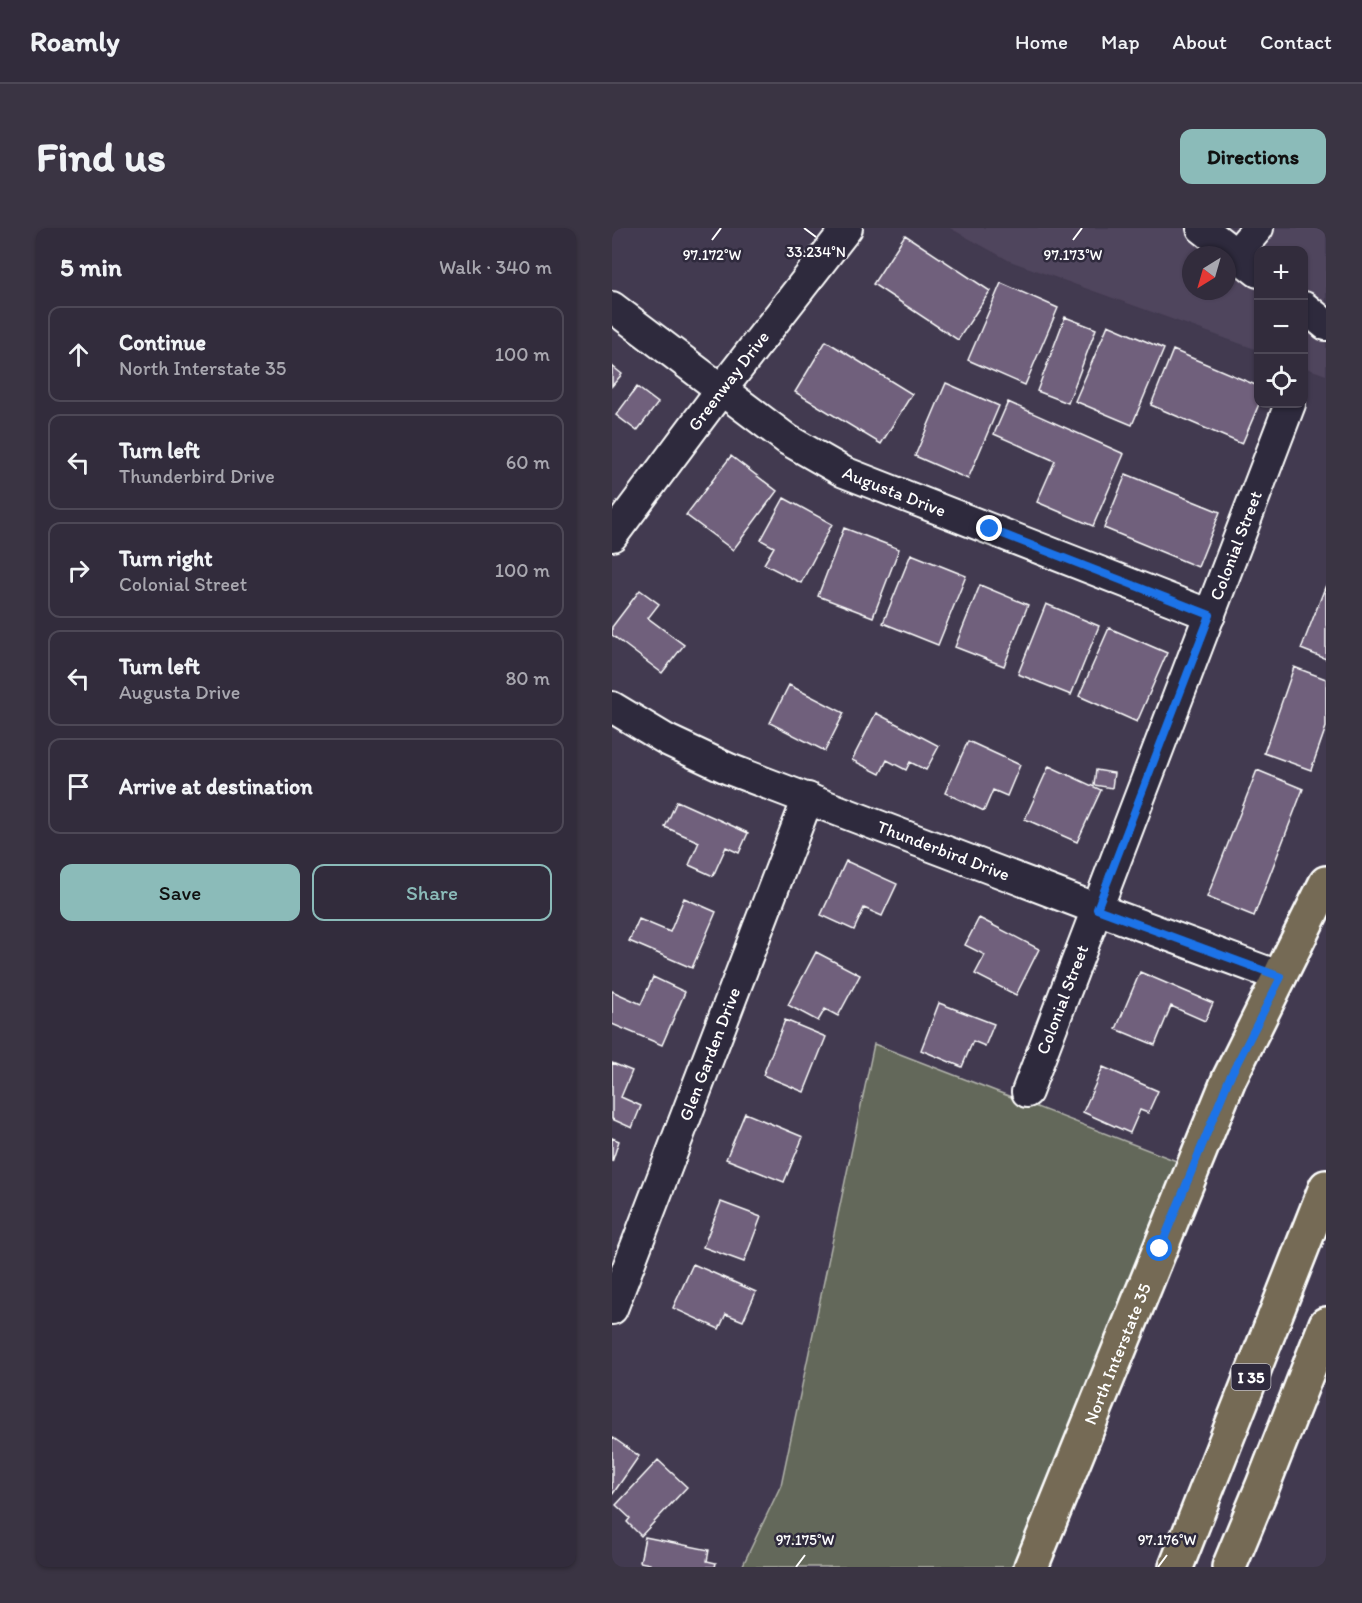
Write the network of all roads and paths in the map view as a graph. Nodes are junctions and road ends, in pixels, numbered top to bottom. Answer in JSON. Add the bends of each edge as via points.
{"nodes":[{"id":1,"x":848,"y":228,"type":"edge"},
{"id":2,"x":1202,"y":228,"type":"edge"},
{"id":3,"x":1258,"y":228,"type":"edge"},
{"id":4,"x":1247,"y":263,"type":"edge"},
{"id":5,"x":612,"y":307,"type":"edge"},
{"id":6,"x":1308,"y":310,"type":"edge"},
{"id":7,"x":1326,"y":325,"type":"edge"},
{"id":8,"x":722,"y":390,"type":"junction"},
{"id":9,"x":1288,"y":408,"type":"edge"},
{"id":10,"x":612,"y":536,"type":"edge"},
{"id":11,"x":1210,"y":615,"type":"junction"},
{"id":12,"x":612,"y":707,"type":"edge"},
{"id":13,"x":808,"y":798,"type":"junction"},
{"id":14,"x":1326,"y":883,"type":"edge"},
{"id":15,"x":1097,"y":909,"type":"junction"},
{"id":16,"x":1281,"y":977,"type":"junction"},
{"id":17,"x":1027,"y":1092,"type":"dead end"},
{"id":18,"x":1326,"y":1187,"type":"edge"},
{"id":19,"x":612,"y":1309,"type":"edge"},
{"id":20,"x":1326,"y":1324,"type":"edge"},
{"id":21,"x":1031,"y":1567,"type":"edge"},
{"id":22,"x":1176,"y":1567,"type":"edge"},
{"id":23,"x":1229,"y":1567,"type":"edge"}],
"edges":[{"from":1,"to":8,"type":"street","name":"Greenway Drive"},
{"from":2,"to":4,"type":"street"},
{"from":3,"to":4,"type":"street"},
{"from":5,"to":8,"type":"street","name":"Augusta Drive"},
{"from":6,"to":7,"type":"street"},
{"from":8,"to":10,"type":"street","name":"Greenway Drive"},
{"from":8,"to":11,"type":"street","name":"Augusta Drive","via":[[788,440],[844,472]]},
{"from":9,"to":11,"type":"street","name":"Colonial Street"},
{"from":11,"to":15,"type":"street","name":"Colonial Street"},
{"from":12,"to":13,"type":"street","name":"Thunderbird Drive","via":[[729,769]]},
{"from":13,"to":15,"type":"street","name":"Thunderbird Drive"},
{"from":13,"to":19,"type":"street","name":"Glen Garden Drive"},
{"from":14,"to":16,"type":"main road","name":"North Interstate 35"},
{"from":15,"to":16,"type":"street","name":"Thunderbird Drive"},
{"from":15,"to":17,"type":"street","name":"Colonial Street"},
{"from":16,"to":21,"type":"main road","name":"North Interstate 35","via":[[1229,1079]]},
{"from":18,"to":22,"type":"main road","number":"I 35"},
{"from":20,"to":23,"type":"main road"}]}
